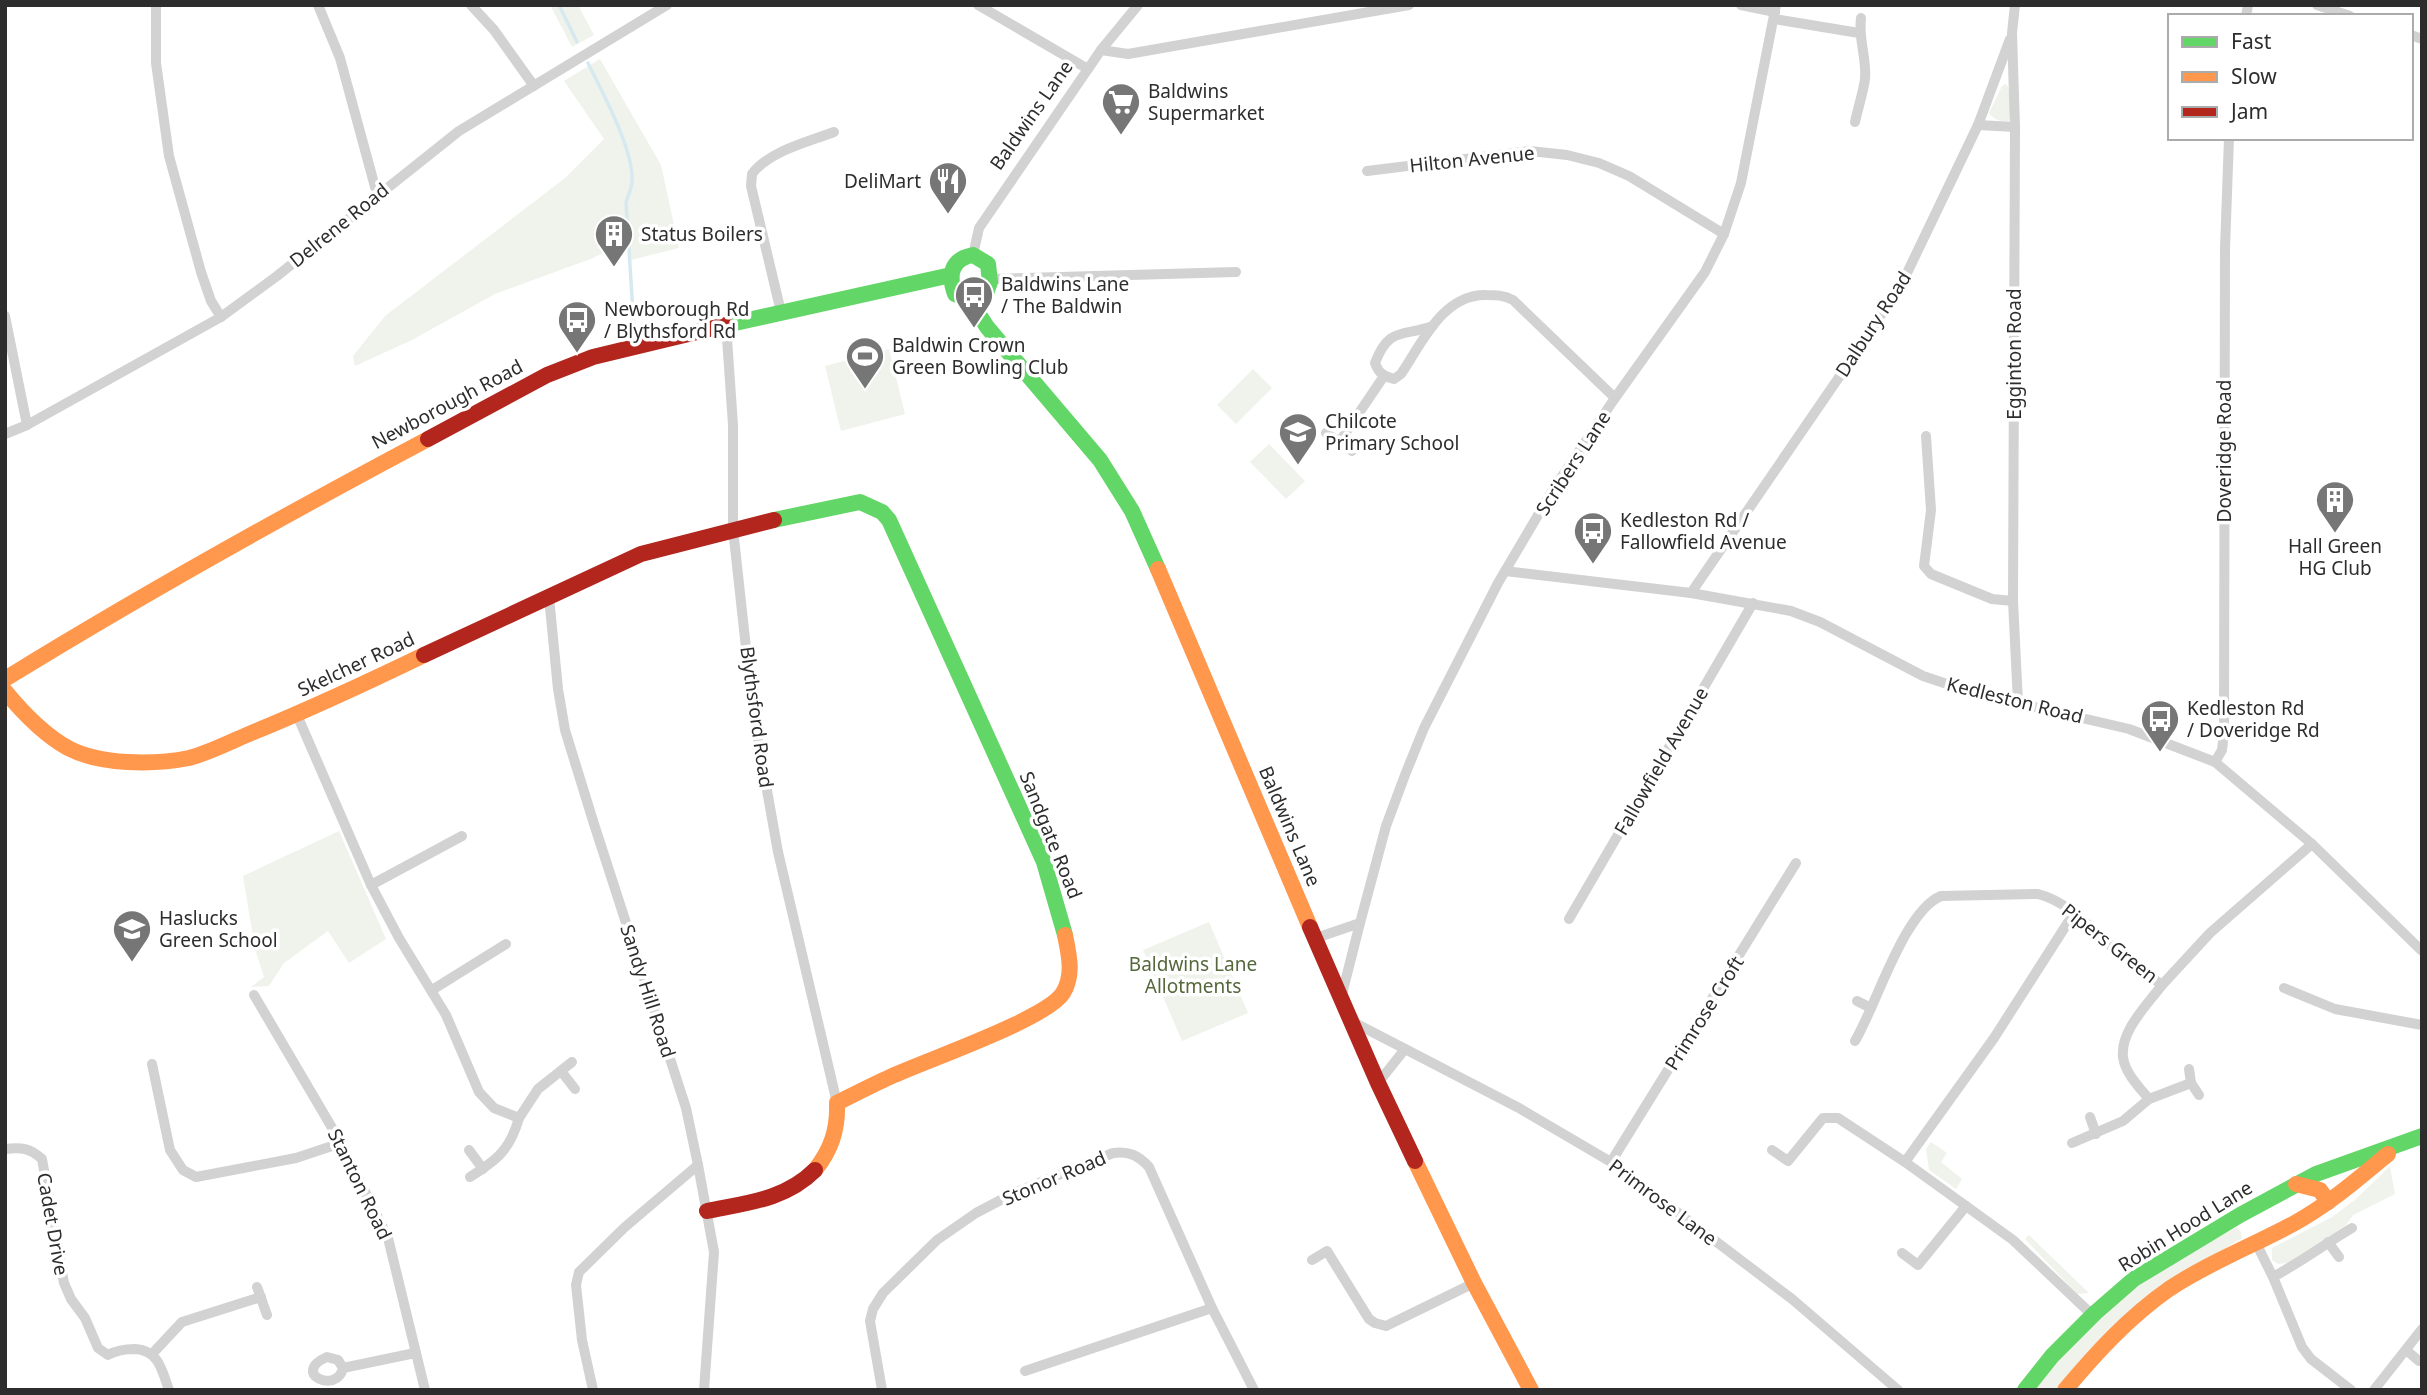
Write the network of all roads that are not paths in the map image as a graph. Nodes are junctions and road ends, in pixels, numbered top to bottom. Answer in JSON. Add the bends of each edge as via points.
{"nodes":[{"id":1,"x":156,"y":5,"type":"edge"},
{"id":2,"x":318,"y":5,"type":"edge"},
{"id":3,"x":471,"y":5,"type":"edge"},
{"id":4,"x":667,"y":5,"type":"edge"},
{"id":5,"x":978,"y":5,"type":"edge"},
{"id":6,"x":1138,"y":5,"type":"edge"},
{"id":7,"x":1409,"y":5,"type":"edge"},
{"id":8,"x":1741,"y":5,"type":"edge"},
{"id":9,"x":2015,"y":5,"type":"edge"},
{"id":10,"x":2317,"y":5,"type":"edge"},
{"id":11,"x":1775,"y":12,"type":"edge"},
{"id":12,"x":2344,"y":14,"type":"edge"},
{"id":13,"x":1861,"y":18,"type":"dead end"},
{"id":14,"x":1859,"y":33,"type":"junction"},
{"id":15,"x":2012,"y":33,"type":"junction"},
{"id":16,"x":1101,"y":50,"type":"junction"},
{"id":17,"x":1088,"y":69,"type":"junction"},
{"id":18,"x":534,"y":86,"type":"junction"},
{"id":19,"x":1854,"y":122,"type":"dead end"},
{"id":20,"x":1978,"y":125,"type":"junction"},
{"id":21,"x":2015,"y":127,"type":"junction"},
{"id":22,"x":834,"y":132,"type":"dead end"},
{"id":23,"x":2229,"y":140,"type":"edge"},
{"id":24,"x":1367,"y":171,"type":"dead end"},
{"id":25,"x":380,"y":193,"type":"junction"},
{"id":26,"x":1724,"y":234,"type":"junction"},
{"id":27,"x":973,"y":255,"type":"junction"},
{"id":28,"x":1236,"y":272,"type":"dead end"},
{"id":29,"x":951,"y":275,"type":"junction"},
{"id":30,"x":992,"y":279,"type":"junction"},
{"id":31,"x":975,"y":302,"type":"junction"},
{"id":32,"x":781,"y":313,"type":"junction"},
{"id":33,"x":5,"y":316,"type":"edge"},
{"id":34,"x":221,"y":317,"type":"junction"},
{"id":35,"x":726,"y":324,"type":"junction"},
{"id":36,"x":1433,"y":326,"type":"junction"},
{"id":37,"x":1384,"y":376,"type":"junction"},
{"id":38,"x":1615,"y":398,"type":"junction"},
{"id":39,"x":27,"y":425,"type":"junction"},
{"id":40,"x":1326,"y":433,"type":"dead end"},
{"id":41,"x":5,"y":434,"type":"edge"},
{"id":42,"x":1926,"y":436,"type":"dead end"},
{"id":43,"x":1340,"y":441,"type":"junction"},
{"id":44,"x":1352,"y":451,"type":"dead end"},
{"id":45,"x":733,"y":529,"type":"junction"},
{"id":46,"x":1505,"y":571,"type":"junction"},
{"id":47,"x":1691,"y":593,"type":"junction"},
{"id":48,"x":549,"y":597,"type":"junction"},
{"id":49,"x":2013,"y":601,"type":"junction"},
{"id":50,"x":1753,"y":604,"type":"junction"},
{"id":51,"x":5,"y":679,"type":"edge"},
{"id":52,"x":5,"y":691,"type":"edge"},
{"id":53,"x":2018,"y":703,"type":"junction"},
{"id":54,"x":297,"y":715,"type":"junction"},
{"id":55,"x":2215,"y":762,"type":"junction"},
{"id":56,"x":462,"y":836,"type":"dead end"},
{"id":57,"x":2312,"y":844,"type":"junction"},
{"id":58,"x":1796,"y":863,"type":"dead end"},
{"id":59,"x":371,"y":885,"type":"junction"},
{"id":60,"x":2074,"y":913,"type":"junction"},
{"id":61,"x":1569,"y":919,"type":"dead end"},
{"id":62,"x":1360,"y":923,"type":"junction"},
{"id":63,"x":1316,"y":938,"type":"junction"},
{"id":64,"x":506,"y":944,"type":"dead end"},
{"id":65,"x":2422,"y":951,"type":"edge"},
{"id":66,"x":2162,"y":985,"type":"junction"},
{"id":67,"x":2284,"y":988,"type":"dead end"},
{"id":68,"x":432,"y":990,"type":"junction"},
{"id":69,"x":254,"y":995,"type":"dead end"},
{"id":70,"x":1341,"y":998,"type":"junction"},
{"id":71,"x":1857,"y":1001,"type":"dead end"},
{"id":72,"x":1871,"y":1008,"type":"junction"},
{"id":73,"x":1353,"y":1022,"type":"junction"},
{"id":74,"x":2422,"y":1025,"type":"edge"},
{"id":75,"x":1854,"y":1041,"type":"dead end"},
{"id":76,"x":1405,"y":1049,"type":"junction"},
{"id":77,"x":572,"y":1062,"type":"dead end"},
{"id":78,"x":152,"y":1064,"type":"dead end"},
{"id":79,"x":2189,"y":1069,"type":"dead end"},
{"id":80,"x":561,"y":1071,"type":"junction"},
{"id":81,"x":1378,"y":1083,"type":"junction"},
{"id":82,"x":2191,"y":1083,"type":"junction"},
{"id":83,"x":575,"y":1089,"type":"dead end"},
{"id":84,"x":2199,"y":1095,"type":"dead end"},
{"id":85,"x":2149,"y":1099,"type":"junction"},
{"id":86,"x":837,"y":1103,"type":"junction"},
{"id":87,"x":2090,"y":1117,"type":"dead end"},
{"id":88,"x":519,"y":1118,"type":"junction"},
{"id":89,"x":2096,"y":1134,"type":"junction"},
{"id":90,"x":2422,"y":1136,"type":"edge"},
{"id":91,"x":341,"y":1143,"type":"junction"},
{"id":92,"x":2072,"y":1143,"type":"dead end"},
{"id":93,"x":2398,"y":1146,"type":"junction"},
{"id":94,"x":5,"y":1149,"type":"edge"},
{"id":95,"x":469,"y":1150,"type":"dead end"},
{"id":96,"x":1772,"y":1150,"type":"dead end"},
{"id":97,"x":1611,"y":1162,"type":"junction"},
{"id":98,"x":1905,"y":1162,"type":"junction"},
{"id":99,"x":698,"y":1165,"type":"junction"},
{"id":100,"x":483,"y":1169,"type":"junction"},
{"id":101,"x":470,"y":1177,"type":"dead end"},
{"id":102,"x":2296,"y":1184,"type":"junction"},
{"id":103,"x":2328,"y":1202,"type":"junction"},
{"id":104,"x":1966,"y":1206,"type":"junction"},
{"id":105,"x":707,"y":1211,"type":"junction"},
{"id":106,"x":2352,"y":1228,"type":"dead end"},
{"id":107,"x":2255,"y":1241,"type":"junction"},
{"id":108,"x":2328,"y":1242,"type":"junction"},
{"id":109,"x":1902,"y":1252,"type":"dead end"},
{"id":110,"x":2339,"y":1257,"type":"dead end"},
{"id":111,"x":1312,"y":1260,"type":"dead end"},
{"id":112,"x":2273,"y":1277,"type":"junction"},
{"id":113,"x":1474,"y":1283,"type":"junction"},
{"id":114,"x":1212,"y":1308,"type":"junction"},
{"id":115,"x":2095,"y":1313,"type":"junction"},
{"id":116,"x":267,"y":1315,"type":"dead end"},
{"id":117,"x":2422,"y":1329,"type":"edge"},
{"id":118,"x":2406,"y":1350,"type":"junction"},
{"id":119,"x":152,"y":1353,"type":"junction"},
{"id":120,"x":415,"y":1353,"type":"junction"},
{"id":121,"x":2419,"y":1361,"type":"dead end"},
{"id":122,"x":343,"y":1368,"type":"dead end"},
{"id":123,"x":1025,"y":1371,"type":"dead end"},
{"id":124,"x":2336,"y":1380,"type":"junction"},
{"id":125,"x":169,"y":1390,"type":"edge"},
{"id":126,"x":425,"y":1390,"type":"edge"},
{"id":127,"x":593,"y":1390,"type":"edge"},
{"id":128,"x":704,"y":1390,"type":"edge"},
{"id":129,"x":881,"y":1390,"type":"edge"},
{"id":130,"x":1254,"y":1390,"type":"edge"},
{"id":131,"x":1531,"y":1390,"type":"edge"},
{"id":132,"x":1898,"y":1390,"type":"edge"},
{"id":133,"x":2025,"y":1390,"type":"edge"},
{"id":134,"x":2065,"y":1390,"type":"edge"},
{"id":135,"x":2329,"y":1390,"type":"edge"},
{"id":136,"x":2351,"y":1390,"type":"edge"},
{"id":137,"x":2374,"y":1390,"type":"edge"}],
"edges":[{"from":1,"to":34,"type":"street","via":[[156,63],[169,156],[201,272]]},
{"from":2,"to":25,"type":"street","via":[[340,58]]},
{"from":3,"to":18,"type":"street"},
{"from":4,"to":18,"type":"street","name":"Delrene Road"},
{"from":5,"to":17,"type":"street"},
{"from":6,"to":16,"type":"street","name":"Baldwins Lane"},
{"from":7,"to":16,"type":"street","via":[[1128,54]]},
{"from":8,"to":11,"type":"street"},
{"from":9,"to":15,"type":"street","name":"Egginton Road"},
{"from":10,"to":12,"type":"street"},
{"from":11,"to":14,"type":"street"},
{"from":11,"to":26,"type":"street","name":"Scribers Lane","via":[[1741,183]]},
{"from":13,"to":14,"type":"street"},
{"from":14,"to":19,"type":"street","via":[[1865,79]]},
{"from":15,"to":20,"type":"street","name":"Dalbury Road"},
{"from":15,"to":21,"type":"street","name":"Egginton Road"},
{"from":16,"to":17,"type":"street","name":"Baldwins Lane"},
{"from":17,"to":27,"type":"street","name":"Baldwins Lane","via":[[978,228]]},
{"from":18,"to":25,"type":"street","name":"Delrene Road","via":[[459,131]]},
{"from":20,"to":21,"type":"street"},
{"from":20,"to":47,"type":"street","name":"Dalbury Road","via":[[1907,273]]},
{"from":21,"to":49,"type":"street","name":"Egginton Road"},
{"from":22,"to":32,"type":"street","via":[[778,154],[752,174]]},
{"from":23,"to":55,"type":"street","name":"Doveridge Road","via":[[2224,733]]},
{"from":24,"to":26,"type":"street","name":"Hilton Avenue","via":[[1530,152],[1558,153],[1629,176]]},
{"from":25,"to":34,"type":"street","name":"Delrene Road"},
{"from":26,"to":38,"type":"street","name":"Scribers Lane","via":[[1705,272]]},
{"from":27,"to":29,"type":"street","via":[[956,261]]},
{"from":27,"to":30,"type":"street","via":[[988,264]]},
{"from":28,"to":30,"type":"street"},
{"from":29,"to":31,"type":"street","via":[[955,294]]},
{"from":29,"to":32,"type":"street","name":"Newborough Road"},
{"from":30,"to":31,"type":"street","via":[[986,296]]},
{"from":31,"to":63,"type":"street","name":"Baldwins Lane","via":[[987,327],[1100,460],[1132,511]]},
{"from":32,"to":35,"type":"street","name":"Newborough Road"},
{"from":33,"to":39,"type":"street"},
{"from":34,"to":39,"type":"street","name":"Delrene Road"},
{"from":35,"to":45,"type":"street","name":"Blythsford Road","via":[[733,425]]},
{"from":35,"to":51,"type":"street","name":"Newborough Road","via":[[593,356],[514,390],[258,530]]},
{"from":36,"to":37,"type":"street","via":[[1401,374],[1394,379]]},
{"from":36,"to":37,"type":"street","via":[[1390,338],[1374,363]]},
{"from":36,"to":38,"type":"street","via":[[1460,299],[1506,296]]},
{"from":37,"to":43,"type":"street"},
{"from":38,"to":46,"type":"street","name":"Scribers Lane"},
{"from":39,"to":41,"type":"street","name":"Delrene Road"},
{"from":40,"to":43,"type":"street"},
{"from":42,"to":49,"type":"street","via":[[1931,510],[1924,566],[1931,574],[1992,599]]},
{"from":43,"to":44,"type":"street"},
{"from":45,"to":48,"type":"street","name":"Skelcher Road","via":[[641,554]]},
{"from":45,"to":86,"type":"street","name":"Blythsford Road","via":[[755,724],[778,852]]},
{"from":45,"to":86,"type":"street","name":"Sandgate Road","via":[[860,502],[882,512],[1044,862],[1068,947],[1067,983],[1053,1004]]},
{"from":46,"to":47,"type":"street","name":"Kedleston Road"},
{"from":46,"to":62,"type":"street","name":"Scribers Lane","via":[[1424,728],[1387,826]]},
{"from":47,"to":50,"type":"street","name":"Kedleston Road"},
{"from":48,"to":54,"type":"street","name":"Skelcher Road"},
{"from":48,"to":99,"type":"street","name":"Sandy Hill Road","via":[[565,730],[686,1108]]},
{"from":49,"to":53,"type":"street","name":"Egginton Road"},
{"from":50,"to":53,"type":"street","name":"Kedleston Road","via":[[1820,621],[1923,676]]},
{"from":50,"to":61,"type":"street","name":"Fallowfield Avenue"},
{"from":52,"to":54,"type":"street","name":"Skelcher Road","via":[[45,732],[69,748],[89,756],[142,763],[192,757]]},
{"from":53,"to":55,"type":"street","name":"Kedleston Road","via":[[2129,729]]},
{"from":54,"to":59,"type":"street"},
{"from":55,"to":57,"type":"street","name":"Kedleston Road"},
{"from":56,"to":59,"type":"street"},
{"from":57,"to":65,"type":"street","name":"Kedleston Road"},
{"from":57,"to":66,"type":"street","name":"Pipers Green","via":[[2210,933]]},
{"from":58,"to":97,"type":"street","name":"Primrose Croft"},
{"from":59,"to":68,"type":"street"},
{"from":60,"to":66,"type":"street","name":"Pipers Green"},
{"from":60,"to":72,"type":"street","name":"Pipers Green","via":[[2038,894],[1941,896],[1920,912]]},
{"from":60,"to":98,"type":"street","via":[[1994,1038]]},
{"from":62,"to":63,"type":"street"},
{"from":62,"to":70,"type":"street","name":"Scribers Lane"},
{"from":63,"to":70,"type":"street","name":"Baldwins Lane"},
{"from":64,"to":68,"type":"street"},
{"from":66,"to":85,"type":"street","via":[[2132,1027],[2124,1051],[2126,1067]]},
{"from":67,"to":74,"type":"street","via":[[2336,1009]]},
{"from":68,"to":88,"type":"street","via":[[479,1092],[494,1108]]},
{"from":69,"to":91,"type":"street","name":"Stanton Road"},
{"from":70,"to":73,"type":"street","name":"Baldwins Lane"},
{"from":71,"to":72,"type":"street"},
{"from":72,"to":75,"type":"street","name":"Pipers Green"},
{"from":73,"to":76,"type":"street","name":"Primrose Lane"},
{"from":73,"to":81,"type":"street","name":"Baldwins Lane"},
{"from":76,"to":81,"type":"street"},
{"from":76,"to":97,"type":"street","name":"Primrose Lane"},
{"from":77,"to":80,"type":"street"},
{"from":78,"to":91,"type":"street","via":[[170,1150],[183,1170],[196,1177],[296,1158]]},
{"from":79,"to":82,"type":"street"},
{"from":80,"to":83,"type":"street"},
{"from":80,"to":88,"type":"street","via":[[538,1089]]},
{"from":81,"to":113,"type":"street","name":"Baldwins Lane"},
{"from":82,"to":84,"type":"street"},
{"from":82,"to":85,"type":"street"},
{"from":85,"to":89,"type":"street","via":[[2123,1122]]},
{"from":86,"to":105,"type":"street","via":[[831,1145],[808,1178],[777,1196]]},
{"from":87,"to":89,"type":"street"},
{"from":88,"to":100,"type":"street","via":[[513,1139]]},
{"from":89,"to":92,"type":"street"},
{"from":90,"to":93,"type":"street","name":"Robin Hood Lane"},
{"from":91,"to":120,"type":"street","name":"Stanton Road","via":[[388,1238]]},
{"from":93,"to":102,"type":"street","name":"Robin Hood Lane"},
{"from":93,"to":103,"type":"street","name":"Robin Hood Lane"},
{"from":94,"to":119,"type":"street","name":"Cadet Drive","via":[[22,1147],[42,1159],[64,1283],[98,1348],[108,1355],[129,1349]]},
{"from":95,"to":100,"type":"street"},
{"from":96,"to":98,"type":"street","via":[[1788,1161],[1823,1118],[1838,1118]]},
{"from":97,"to":132,"type":"street","name":"Primrose Lane","via":[[1792,1299]]},
{"from":98,"to":104,"type":"street"},
{"from":99,"to":105,"type":"street","name":"Sandy Hill Road"},
{"from":99,"to":127,"type":"street","via":[[579,1272],[576,1284],[582,1340]]},
{"from":100,"to":101,"type":"street"},
{"from":102,"to":103,"type":"street","via":[[2321,1189]]},
{"from":102,"to":115,"type":"street","name":"Robin Hood Lane","via":[[2134,1279]]},
{"from":103,"to":107,"type":"street","name":"Robin Hood Lane"},
{"from":104,"to":109,"type":"street","via":[[1918,1265]]},
{"from":104,"to":115,"type":"street","via":[[2013,1240]]},
{"from":105,"to":128,"type":"street","name":"Sandy Hill Road","via":[[714,1252]]},
{"from":106,"to":108,"type":"street"},
{"from":107,"to":112,"type":"street"},
{"from":107,"to":134,"type":"street","name":"Robin Hood Lane","via":[[2151,1302]]},
{"from":108,"to":110,"type":"street"},
{"from":108,"to":112,"type":"street"},
{"from":111,"to":113,"type":"street","via":[[1326,1251],[1369,1318],[1386,1326]]},
{"from":112,"to":124,"type":"street","via":[[2302,1347]]},
{"from":113,"to":131,"type":"street","name":"Baldwins Lane"},
{"from":114,"to":123,"type":"street"},
{"from":114,"to":129,"type":"street","name":"Stonor Road","via":[[1149,1167],[1132,1153],[1113,1153],[976,1213],[937,1240],[883,1293],[870,1321]]},
{"from":114,"to":130,"type":"street","name":"Stonor Road"},
{"from":115,"to":133,"type":"street","name":"Robin Hood Lane"},
{"from":116,"to":119,"type":"street","via":[[259,1292],[182,1322]]},
{"from":117,"to":118,"type":"street"},
{"from":118,"to":121,"type":"street"},
{"from":118,"to":137,"type":"street"},
{"from":119,"to":125,"type":"street"},
{"from":120,"to":122,"type":"street"},
{"from":120,"to":126,"type":"street","name":"Stanton Road"},
{"from":124,"to":135,"type":"street"},
{"from":124,"to":136,"type":"street"}]}
